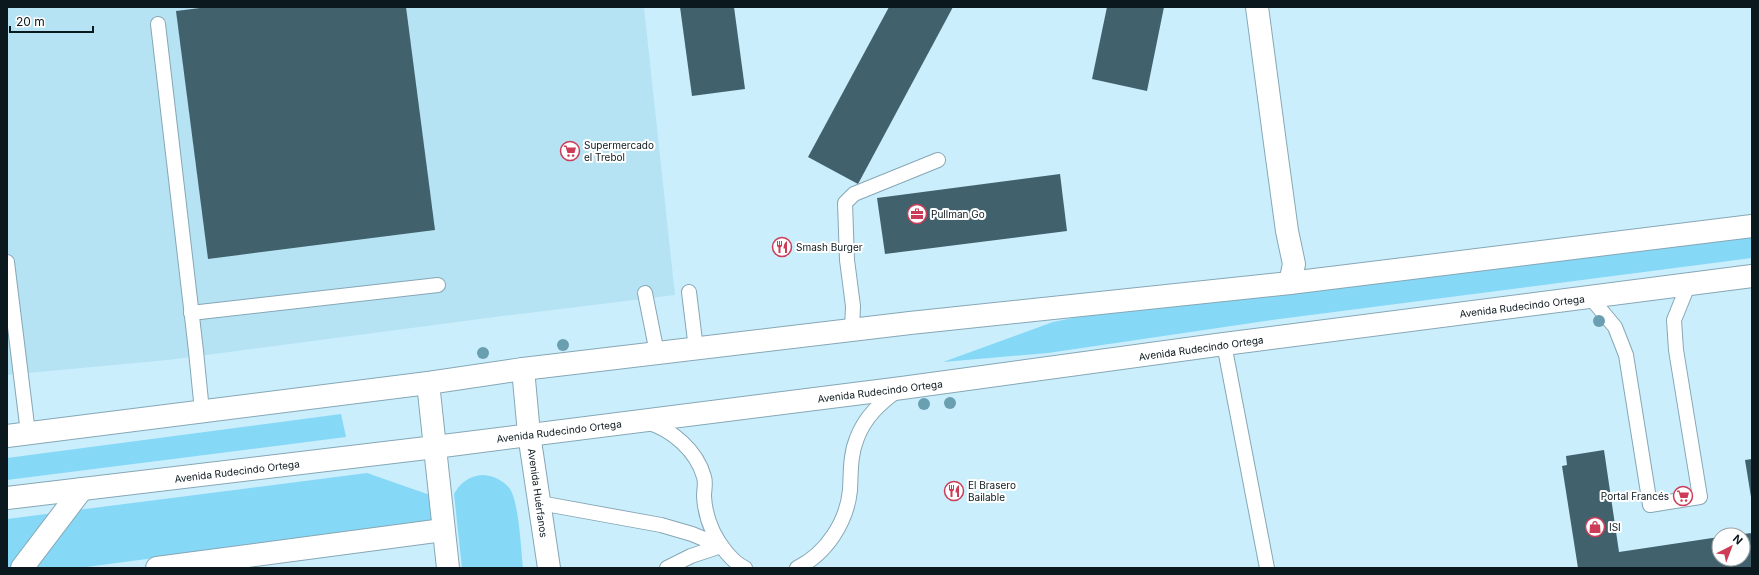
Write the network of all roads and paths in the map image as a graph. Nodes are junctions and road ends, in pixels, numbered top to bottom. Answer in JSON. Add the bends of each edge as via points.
{"nodes":[{"id":1,"x":1257,"y":7,"type":"edge"},
{"id":2,"x":158,"y":24,"type":"dead end"},
{"id":3,"x":938,"y":160,"type":"dead end"},
{"id":4,"x":1752,"y":226,"type":"edge"},
{"id":5,"x":7,"y":262,"type":"edge"},
{"id":6,"x":1752,"y":276,"type":"edge"},
{"id":7,"x":1290,"y":283,"type":"junction"},
{"id":8,"x":1689,"y":283,"type":"junction"},
{"id":9,"x":438,"y":285,"type":"dead end"},
{"id":10,"x":689,"y":292,"type":"dead end"},
{"id":11,"x":645,"y":293,"type":"dead end"},
{"id":12,"x":1590,"y":297,"type":"junction"},
{"id":13,"x":191,"y":313,"type":"junction"},
{"id":14,"x":852,"y":330,"type":"junction"},
{"id":15,"x":1224,"y":344,"type":"junction"},
{"id":16,"x":696,"y":349,"type":"junction"},
{"id":17,"x":658,"y":353,"type":"junction"},
{"id":18,"x":523,"y":369,"type":"junction"},
{"id":19,"x":428,"y":383,"type":"junction"},
{"id":20,"x":902,"y":388,"type":"junction"},
{"id":21,"x":202,"y":411,"type":"junction"},
{"id":22,"x":640,"y":421,"type":"junction"},
{"id":23,"x":28,"y":433,"type":"junction"},
{"id":24,"x":529,"y":434,"type":"junction"},
{"id":25,"x":7,"y":436,"type":"edge"},
{"id":26,"x":435,"y":447,"type":"junction"},
{"id":27,"x":82,"y":489,"type":"junction"},
{"id":28,"x":7,"y":498,"type":"edge"},
{"id":29,"x":540,"y":502,"type":"junction"},
{"id":30,"x":443,"y":530,"type":"junction"},
{"id":31,"x":721,"y":546,"type":"junction"},
{"id":32,"x":167,"y":567,"type":"edge"},
{"id":33,"x":22,"y":568,"type":"edge"},
{"id":34,"x":448,"y":568,"type":"edge"},
{"id":35,"x":549,"y":568,"type":"edge"},
{"id":36,"x":667,"y":568,"type":"edge"},
{"id":37,"x":745,"y":568,"type":"edge"},
{"id":38,"x":797,"y":568,"type":"edge"},
{"id":39,"x":1267,"y":568,"type":"edge"}],
"edges":[{"from":1,"to":7,"type":"main road","via":[[1287,231],[1294,264]]},
{"from":2,"to":13,"type":"lane"},
{"from":3,"to":14,"type":"lane","via":[[854,194],[845,203],[847,260],[853,306]]},
{"from":4,"to":7,"type":"main road"},
{"from":5,"to":23,"type":"lane"},
{"from":6,"to":8,"type":"main road","name":"Avenida Rudecindo Ortega"},
{"from":7,"to":14,"type":"main road"},
{"from":8,"to":12,"type":"main road","name":"Avenida Rudecindo Ortega"},
{"from":8,"to":12,"type":"lane","via":[[1674,320],[1676,350],[1700,497],[1650,505],[1626,355],[1615,327]]},
{"from":9,"to":13,"type":"lane"},
{"from":10,"to":16,"type":"lane"},
{"from":11,"to":17,"type":"lane"},
{"from":12,"to":15,"type":"main road","name":"Avenida Rudecindo Ortega"},
{"from":13,"to":21,"type":"lane"},
{"from":14,"to":16,"type":"main road"},
{"from":15,"to":20,"type":"main road","name":"Avenida Rudecindo Ortega"},
{"from":15,"to":39,"type":"lane"},
{"from":16,"to":17,"type":"main road"},
{"from":17,"to":18,"type":"main road"},
{"from":18,"to":19,"type":"main road"},
{"from":18,"to":24,"type":"main road","name":"Avenida Huérfanos"},
{"from":19,"to":21,"type":"main road"},
{"from":19,"to":26,"type":"main road"},
{"from":20,"to":22,"type":"main road","name":"Avenida Rudecindo Ortega"},
{"from":20,"to":38,"type":"lane","via":[[874,409],[856,439],[852,455],[850,492],[840,524],[816,556]]},
{"from":21,"to":23,"type":"main road"},
{"from":22,"to":24,"type":"main road","name":"Avenida Rudecindo Ortega"},
{"from":22,"to":31,"type":"lane","via":[[653,424],[677,438],[698,463],[704,479],[706,514]]},
{"from":23,"to":25,"type":"main road"},
{"from":24,"to":26,"type":"main road","name":"Avenida Rudecindo Ortega"},
{"from":24,"to":29,"type":"main road","name":"Avenida Huérfanos"},
{"from":26,"to":27,"type":"main road","name":"Avenida Rudecindo Ortega"},
{"from":26,"to":30,"type":"main road"},
{"from":27,"to":28,"type":"main road","name":"Avenida Rudecindo Ortega"},
{"from":27,"to":33,"type":"main road"},
{"from":29,"to":31,"type":"lane","via":[[661,524]]},
{"from":29,"to":35,"type":"main road","name":"Avenida Huérfanos"},
{"from":30,"to":32,"type":"main road"},
{"from":30,"to":34,"type":"main road"},
{"from":31,"to":36,"type":"lane","via":[[691,556]]},
{"from":31,"to":37,"type":"lane"}]}
